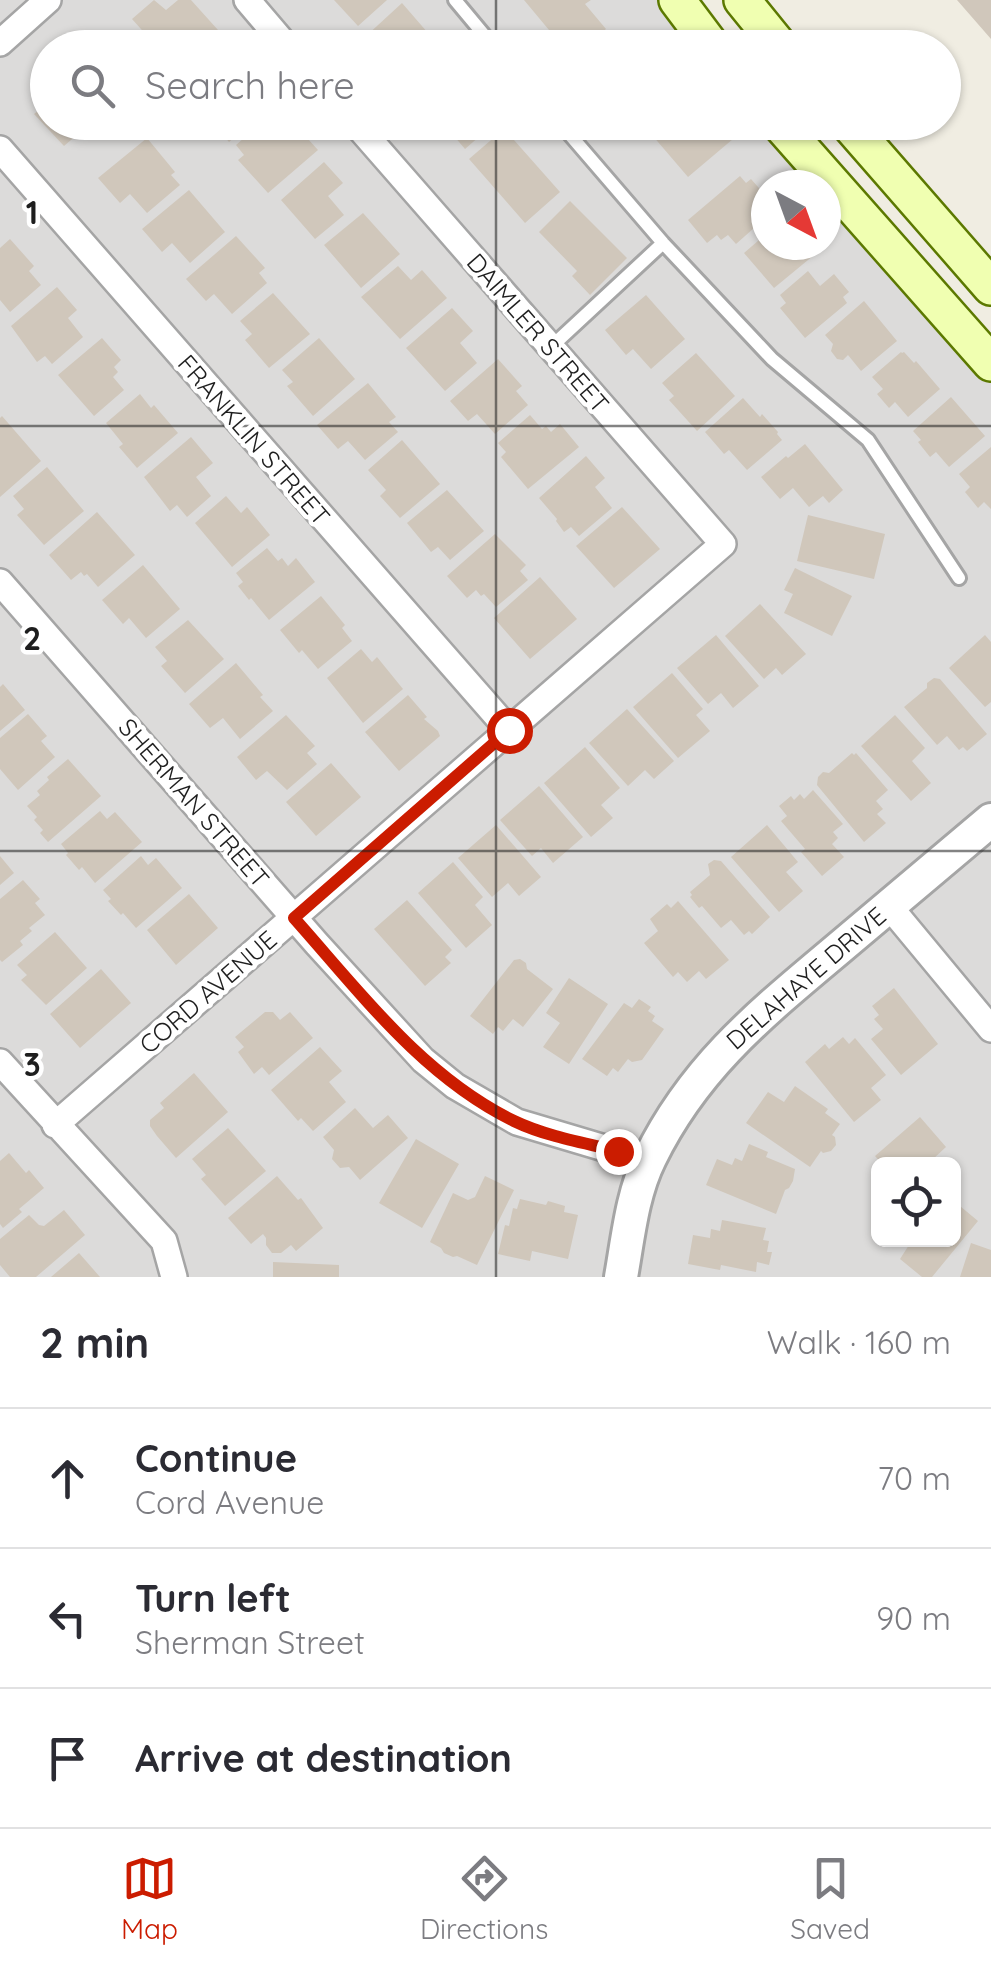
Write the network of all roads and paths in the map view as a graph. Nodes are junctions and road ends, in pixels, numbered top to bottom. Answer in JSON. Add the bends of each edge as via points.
{"nodes":[{"id":1,"x":48,"y":0,"type":"edge"},
{"id":2,"x":247,"y":0,"type":"edge"},
{"id":3,"x":454,"y":0,"type":"edge"},
{"id":4,"x":677,"y":0,"type":"edge"},
{"id":5,"x":742,"y":0,"type":"edge"},
{"id":6,"x":273,"y":30,"type":"edge"},
{"id":7,"x":480,"y":30,"type":"edge"},
{"id":8,"x":700,"y":30,"type":"edge"},
{"id":9,"x":766,"y":30,"type":"edge"},
{"id":10,"x":0,"y":43,"type":"edge"},
{"id":11,"x":370,"y":140,"type":"edge"},
{"id":12,"x":574,"y":140,"type":"edge"},
{"id":13,"x":794,"y":140,"type":"edge"},
{"id":14,"x":863,"y":140,"type":"edge"},
{"id":15,"x":0,"y":149,"type":"edge"},
{"id":16,"x":662,"y":244,"type":"junction"},
{"id":17,"x":991,"y":287,"type":"edge"},
{"id":18,"x":551,"y":348,"type":"junction"},
{"id":19,"x":991,"y":364,"type":"edge"},
{"id":20,"x":723,"y":544,"type":"joint"},
{"id":21,"x":959,"y":578,"type":"dead end"},
{"id":22,"x":0,"y":582,"type":"edge"},
{"id":23,"x":509,"y":730,"type":"junction"},
{"id":24,"x":991,"y":820,"type":"edge"},
{"id":25,"x":889,"y":906,"type":"junction"},
{"id":26,"x":294,"y":918,"type":"junction"},
{"id":27,"x":991,"y":1029,"type":"edge"},
{"id":28,"x":0,"y":1062,"type":"edge"},
{"id":29,"x":55,"y":1125,"type":"junction"},
{"id":30,"x":648,"y":1161,"type":"junction"},
{"id":31,"x":174,"y":1277,"type":"edge"},
{"id":32,"x":621,"y":1277,"type":"edge"}],
"edges":[{"from":1,"to":10,"type":"street"},
{"from":2,"to":6,"type":"street"},
{"from":3,"to":7,"type":"lane"},
{"from":4,"to":8,"type":"main road"},
{"from":5,"to":9,"type":"main road"},
{"from":11,"to":18,"type":"street","name":"DAIMLER STREET"},
{"from":12,"to":16,"type":"lane"},
{"from":13,"to":19,"type":"main road"},
{"from":14,"to":17,"type":"main road"},
{"from":15,"to":23,"type":"street","name":"FRANKLIN STREET"},
{"from":16,"to":18,"type":"lane"},
{"from":16,"to":21,"type":"lane","via":[[772,358],[868,440]]},
{"from":18,"to":20,"type":"street","name":"DAIMLER STREET"},
{"from":20,"to":23,"type":"street","name":"CORD AVENUE"},
{"from":22,"to":26,"type":"street","name":"SHERMAN STREET"},
{"from":23,"to":26,"type":"street","name":"CORD AVENUE"},
{"from":24,"to":25,"type":"street","name":"DELAHAYE DRIVE"},
{"from":25,"to":27,"type":"street"},
{"from":25,"to":30,"type":"street","name":"DELAHAYE DRIVE","via":[[720,1054]]},
{"from":26,"to":29,"type":"street","name":"CORD AVENUE"},
{"from":26,"to":30,"type":"street","name":"SHERMAN STREET","via":[[398,1035],[454,1086],[516,1122]]},
{"from":28,"to":29,"type":"street"},
{"from":29,"to":31,"type":"street","via":[[164,1242]]},
{"from":30,"to":32,"type":"street","name":"DELAHAYE DRIVE"}]}
